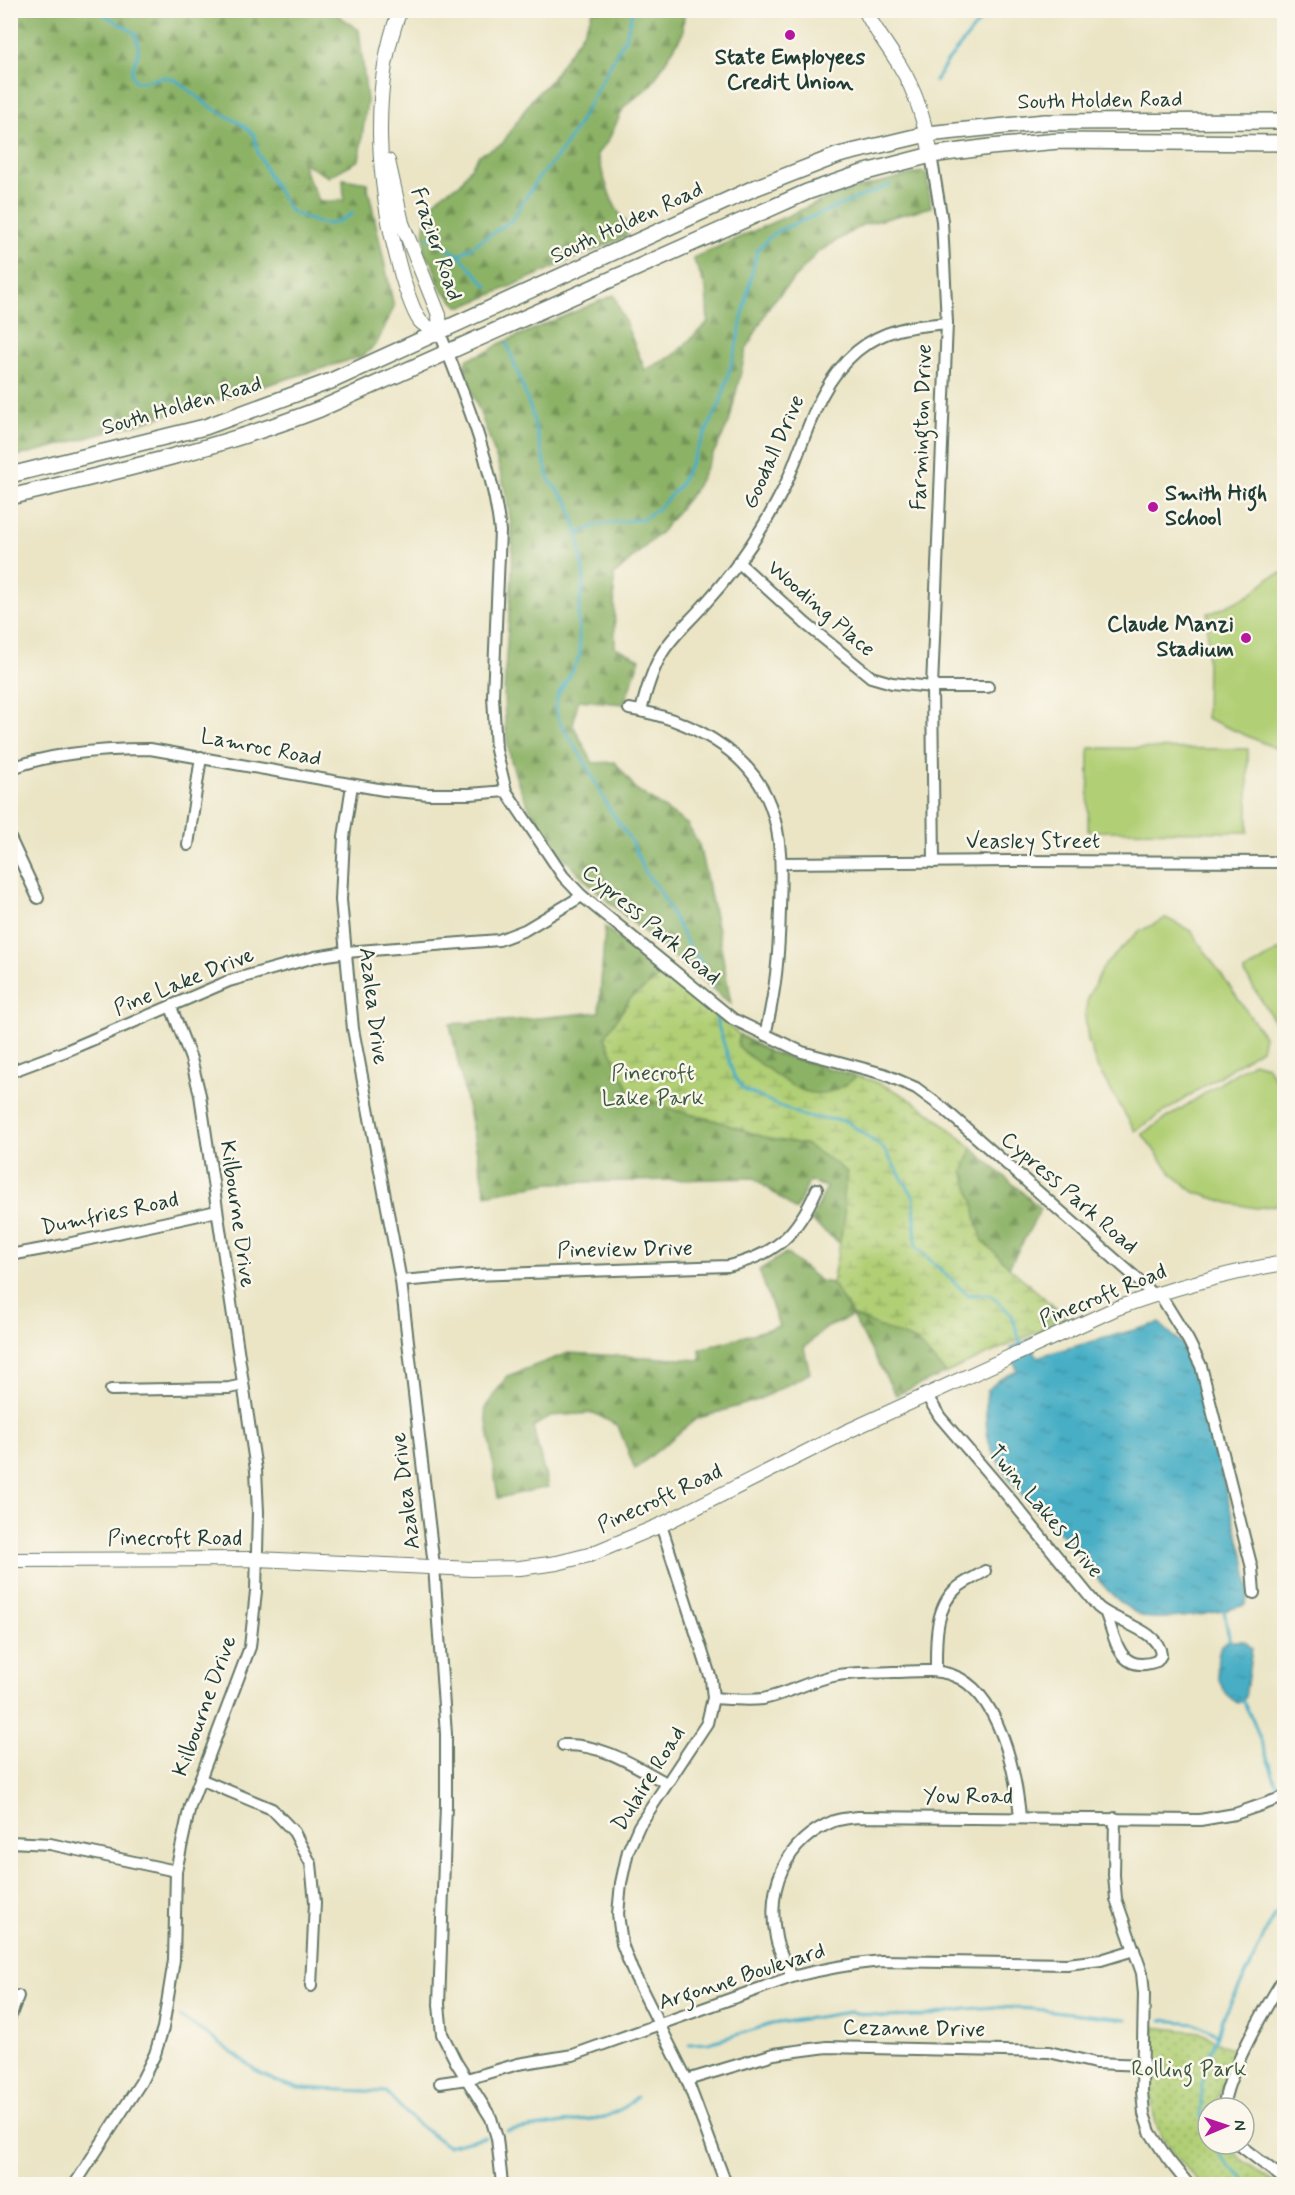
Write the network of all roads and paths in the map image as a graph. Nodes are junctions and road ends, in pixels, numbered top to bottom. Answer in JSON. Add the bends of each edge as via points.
{"nodes":[{"id":1,"x":400,"y":10,"type":"edge"},
{"id":2,"x":866,"y":10,"type":"edge"},
{"id":3,"x":1284,"y":121,"type":"edge"},
{"id":4,"x":381,"y":128,"type":"junction"},
{"id":5,"x":927,"y":134,"type":"junction"},
{"id":6,"x":1284,"y":143,"type":"edge"},
{"id":7,"x":931,"y":155,"type":"junction"},
{"id":8,"x":947,"y":323,"type":"junction"},
{"id":9,"x":440,"y":333,"type":"junction"},
{"id":10,"x":447,"y":352,"type":"junction"},
{"id":11,"x":10,"y":474,"type":"edge"},
{"id":12,"x":10,"y":497,"type":"edge"},
{"id":13,"x":738,"y":562,"type":"junction"},
{"id":14,"x":932,"y":687,"type":"junction"},
{"id":15,"x":988,"y":687,"type":"dead end"},
{"id":16,"x":629,"y":709,"type":"dead end"},
{"id":17,"x":641,"y":711,"type":"junction"},
{"id":18,"x":201,"y":756,"type":"junction"},
{"id":19,"x":10,"y":769,"type":"edge"},
{"id":20,"x":352,"y":785,"type":"junction"},
{"id":21,"x":506,"y":791,"type":"junction"},
{"id":22,"x":10,"y":838,"type":"edge"},
{"id":23,"x":188,"y":845,"type":"dead end"},
{"id":24,"x":934,"y":862,"type":"junction"},
{"id":25,"x":1284,"y":862,"type":"edge"},
{"id":26,"x":781,"y":863,"type":"junction"},
{"id":27,"x":582,"y":896,"type":"junction"},
{"id":28,"x":38,"y":898,"type":"dead end"},
{"id":29,"x":346,"y":952,"type":"junction"},
{"id":30,"x":171,"y":1007,"type":"junction"},
{"id":31,"x":765,"y":1035,"type":"junction"},
{"id":32,"x":10,"y":1072,"type":"edge"},
{"id":33,"x":817,"y":1189,"type":"dead end"},
{"id":34,"x":217,"y":1211,"type":"junction"},
{"id":35,"x":10,"y":1255,"type":"edge"},
{"id":36,"x":1284,"y":1263,"type":"edge"},
{"id":37,"x":400,"y":1281,"type":"junction"},
{"id":38,"x":1156,"y":1294,"type":"junction"},
{"id":39,"x":243,"y":1385,"type":"junction"},
{"id":40,"x":111,"y":1390,"type":"dead end"},
{"id":41,"x":927,"y":1396,"type":"junction"},
{"id":42,"x":661,"y":1525,"type":"junction"},
{"id":43,"x":257,"y":1559,"type":"junction"},
{"id":44,"x":10,"y":1560,"type":"edge"},
{"id":45,"x":434,"y":1566,"type":"junction"},
{"id":46,"x":985,"y":1571,"type":"dead end"},
{"id":47,"x":1254,"y":1593,"type":"dead end"},
{"id":48,"x":1106,"y":1614,"type":"junction"},
{"id":49,"x":936,"y":1671,"type":"junction"},
{"id":50,"x":713,"y":1698,"type":"junction"},
{"id":51,"x":563,"y":1745,"type":"dead end"},
{"id":52,"x":200,"y":1779,"type":"junction"},
{"id":53,"x":666,"y":1783,"type":"junction"},
{"id":54,"x":1284,"y":1797,"type":"edge"},
{"id":55,"x":1020,"y":1817,"type":"junction"},
{"id":56,"x":1115,"y":1818,"type":"junction"},
{"id":57,"x":10,"y":1842,"type":"edge"},
{"id":58,"x":176,"y":1870,"type":"junction"},
{"id":59,"x":1134,"y":1950,"type":"junction"},
{"id":60,"x":792,"y":1977,"type":"junction"},
{"id":61,"x":1284,"y":1978,"type":"edge"},
{"id":62,"x":311,"y":1986,"type":"dead end"},
{"id":63,"x":1275,"y":1993,"type":"junction"},
{"id":64,"x":18,"y":1996,"type":"dead end"},
{"id":65,"x":1284,"y":2000,"type":"edge"},
{"id":66,"x":10,"y":2017,"type":"edge"},
{"id":67,"x":659,"y":2024,"type":"junction"},
{"id":68,"x":1144,"y":2066,"type":"junction"},
{"id":69,"x":468,"y":2079,"type":"junction"},
{"id":70,"x":687,"y":2080,"type":"junction"},
{"id":71,"x":440,"y":2083,"type":"dead end"},
{"id":72,"x":1225,"y":2096,"type":"edge"},
{"id":73,"x":1254,"y":2156,"type":"edge"},
{"id":74,"x":1284,"y":2179,"type":"edge"},
{"id":75,"x":75,"y":2184,"type":"edge"},
{"id":76,"x":502,"y":2184,"type":"edge"},
{"id":77,"x":726,"y":2184,"type":"edge"},
{"id":78,"x":1188,"y":2184,"type":"edge"}],
"edges":[{"from":1,"to":4,"type":"street","name":"Frazier Road","via":[[384,67]]},
{"from":2,"to":5,"type":"street","name":"Farmington Drive","via":[[906,78]]},
{"from":3,"to":5,"type":"main road","name":"South Holden Road","via":[[1059,121]]},
{"from":4,"to":9,"type":"street","name":"Frazier Road","via":[[402,223],[439,315]]},
{"from":4,"to":9,"type":"street","name":"Frazier Road","via":[[384,193],[404,284],[420,321]]},
{"from":5,"to":7,"type":"street","name":"Farmington Drive"},
{"from":5,"to":9,"type":"main road","name":"South Holden Road","via":[[839,155],[752,189]]},
{"from":6,"to":7,"type":"main road","name":"South Holden Road","via":[[1059,141]]},
{"from":7,"to":8,"type":"street","name":"Farmington Drive","via":[[942,221]]},
{"from":7,"to":10,"type":"main road","name":"South Holden Road","via":[[807,192]]},
{"from":8,"to":13,"type":"street","name":"Goodall Drive","via":[[906,326],[880,336],[858,350],[837,371],[821,395],[783,489]]},
{"from":8,"to":14,"type":"street","name":"Farmington Drive"},
{"from":9,"to":10,"type":"street","name":"Cypress Park Road"},
{"from":9,"to":11,"type":"main road","name":"South Holden Road","via":[[331,381],[216,423]]},
{"from":10,"to":12,"type":"main road","name":"South Holden Road","via":[[320,409],[232,440]]},
{"from":10,"to":21,"type":"street","name":"Cypress Park Road","via":[[478,435],[498,510],[493,696],[496,750]]},
{"from":13,"to":14,"type":"street","name":"Wooding Place","via":[[872,677]]},
{"from":13,"to":17,"type":"street","name":"Goodall Drive","via":[[662,653]]},
{"from":14,"to":15,"type":"street","name":"Wooding Place"},
{"from":14,"to":24,"type":"street","name":"Farmington Drive"},
{"from":16,"to":17,"type":"street"},
{"from":17,"to":26,"type":"street","via":[[717,741],[740,760],[758,780],[770,804]]},
{"from":18,"to":19,"type":"street","name":"Lamroc Road","via":[[113,749]]},
{"from":18,"to":20,"type":"street","name":"Lamroc Road"},
{"from":18,"to":23,"type":"street"},
{"from":20,"to":21,"type":"street","name":"Lamroc Road","via":[[428,794]]},
{"from":20,"to":29,"type":"street","name":"Azalea Drive","via":[[344,837],[341,900]]},
{"from":21,"to":27,"type":"street","name":"Cypress Park Road","via":[[563,876]]},
{"from":22,"to":28,"type":"street"},
{"from":24,"to":25,"type":"street","name":"Veasley Street"},
{"from":24,"to":26,"type":"street","name":"Veasley Street"},
{"from":26,"to":31,"type":"street","via":[[779,964]]},
{"from":27,"to":29,"type":"street","name":"Pine Lake Drive","via":[[525,930],[499,939]]},
{"from":27,"to":31,"type":"street","name":"Cypress Park Road","via":[[733,1019]]},
{"from":29,"to":30,"type":"street","name":"Pine Lake Drive","via":[[229,981]]},
{"from":29,"to":37,"type":"street","name":"Azalea Drive","via":[[353,1029]]},
{"from":30,"to":32,"type":"street","name":"Pine Lake Drive"},
{"from":30,"to":34,"type":"street","name":"Kilbourne Drive","via":[[195,1074]]},
{"from":31,"to":38,"type":"street","name":"Cypress Park Road","via":[[802,1052],[884,1074],[916,1088]]},
{"from":33,"to":37,"type":"street","name":"Pineview Drive","via":[[801,1220],[772,1250],[728,1266],[550,1271]]},
{"from":34,"to":35,"type":"street","name":"Dumfries Road"},
{"from":34,"to":39,"type":"street","name":"Kilbourne Drive"},
{"from":36,"to":38,"type":"street","name":"Pinecroft Road","via":[[1242,1270]]},
{"from":37,"to":45,"type":"street","name":"Azalea Drive"},
{"from":38,"to":41,"type":"street","name":"Pinecroft Road","via":[[1117,1308]]},
{"from":38,"to":47,"type":"street","via":[[1201,1366],[1252,1568]]},
{"from":39,"to":40,"type":"street"},
{"from":39,"to":43,"type":"street","name":"Kilbourne Drive","via":[[256,1470]]},
{"from":41,"to":42,"type":"street","name":"Pinecroft Road"},
{"from":41,"to":48,"type":"street","name":"Twin Lakes Drive","via":[[940,1417]]},
{"from":42,"to":45,"type":"street","name":"Pinecroft Road","via":[[589,1555],[557,1563],[520,1568]]},
{"from":42,"to":50,"type":"street","name":"Dulaire Road","via":[[711,1679]]},
{"from":43,"to":44,"type":"street","name":"Pinecroft Road"},
{"from":43,"to":45,"type":"street","name":"Pinecroft Road"},
{"from":43,"to":52,"type":"street","name":"Kilbourne Drive","via":[[250,1647]]},
{"from":45,"to":69,"type":"street","name":"Azalea Drive","via":[[446,1734],[440,2005],[442,2034]]},
{"from":46,"to":49,"type":"street","via":[[957,1588],[943,1604]]},
{"from":48,"to":48,"type":"street","name":"Twin Lakes Drive","via":[[1157,1641],[1161,1648],[1157,1661],[1137,1664],[1120,1655]]},
{"from":49,"to":50,"type":"street","via":[[853,1673],[762,1699]]},
{"from":49,"to":55,"type":"street","via":[[966,1681],[994,1718],[1011,1760]]},
{"from":50,"to":53,"type":"street","name":"Dulaire Road","via":[[707,1723]]},
{"from":51,"to":53,"type":"street","via":[[596,1747],[616,1754]]},
{"from":52,"to":58,"type":"street","name":"Kilbourne Drive"},
{"from":52,"to":62,"type":"street","via":[[272,1809],[294,1832],[311,1864],[315,1902]]},
{"from":53,"to":67,"type":"street","name":"Dulaire Road","via":[[628,1851],[618,1914],[622,1944]]},
{"from":54,"to":56,"type":"street","name":"Yow Road","via":[[1235,1814],[1200,1820]]},
{"from":55,"to":56,"type":"street","name":"Yow Road"},
{"from":55,"to":60,"type":"street","name":"Yow Road","via":[[857,1816],[835,1821],[812,1834],[795,1848],[777,1880],[772,1909],[776,1941]]},
{"from":56,"to":59,"type":"street","via":[[1116,1899]]},
{"from":57,"to":58,"type":"street","via":[[50,1844]]},
{"from":58,"to":75,"type":"street","name":"Kilbourne Drive","via":[[174,1960],[163,2028],[141,2082]]},
{"from":59,"to":60,"type":"street","name":"Argonne Boulevard","via":[[1101,1960],[1067,1964],[881,1961]]},
{"from":59,"to":68,"type":"street","via":[[1143,1983]]},
{"from":60,"to":67,"type":"street","name":"Argonne Boulevard"},
{"from":61,"to":63,"type":"street"},
{"from":63,"to":65,"type":"street"},
{"from":63,"to":72,"type":"street"},
{"from":64,"to":66,"type":"street"},
{"from":67,"to":69,"type":"street","name":"Argonne Boulevard","via":[[573,2055],[518,2064]]},
{"from":67,"to":70,"type":"street","name":"Dulaire Road"},
{"from":68,"to":70,"type":"street","name":"Cezanne Drive","via":[[1095,2063],[1050,2052],[827,2047],[774,2054]]},
{"from":68,"to":78,"type":"street","via":[[1144,2114],[1150,2132]]},
{"from":69,"to":71,"type":"street","name":"Argonne Boulevard"},
{"from":69,"to":76,"type":"street","name":"Azalea Drive","via":[[491,2118]]},
{"from":70,"to":77,"type":"street","name":"Dulaire Road"},
{"from":73,"to":74,"type":"street"}]}
